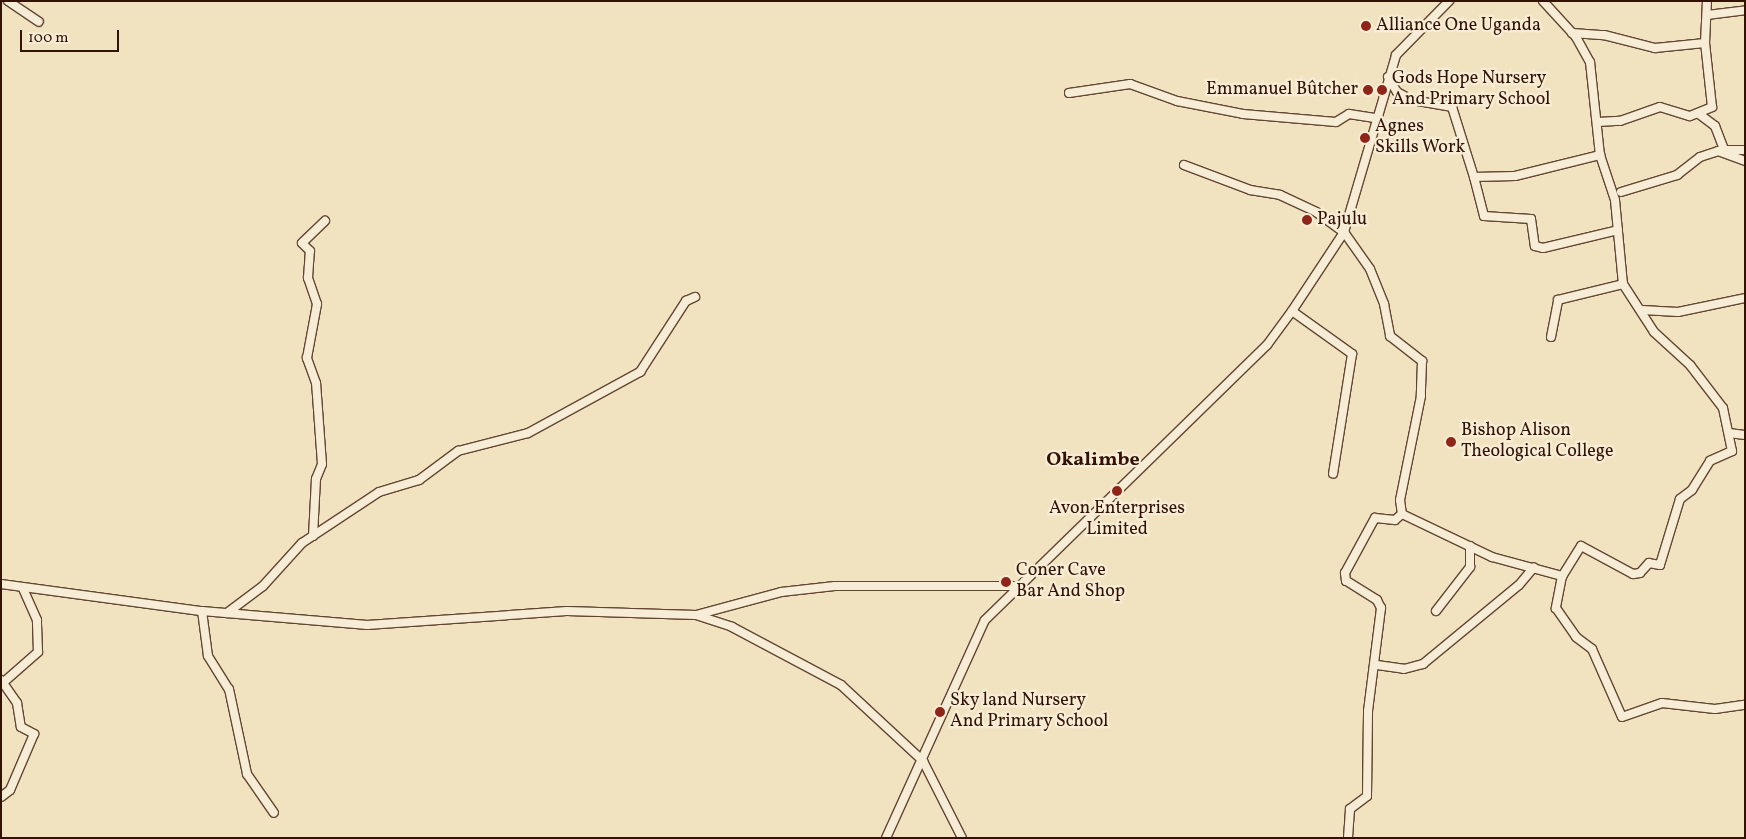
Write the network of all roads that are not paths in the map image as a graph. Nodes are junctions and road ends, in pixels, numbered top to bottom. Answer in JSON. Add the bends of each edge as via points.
{"nodes":[{"id":1,"x":8,"y":1,"type":"edge"},
{"id":2,"x":1449,"y":1,"type":"edge"},
{"id":3,"x":1543,"y":1,"type":"edge"},
{"id":4,"x":1707,"y":1,"type":"edge"},
{"id":5,"x":1745,"y":10,"type":"edge"},
{"id":6,"x":1707,"y":15,"type":"junction"},
{"id":7,"x":39,"y":22,"type":"dead end"},
{"id":8,"x":1572,"y":33,"type":"junction"},
{"id":9,"x":1705,"y":43,"type":"junction"},
{"id":10,"x":1388,"y":77,"type":"junction"},
{"id":11,"x":1068,"y":93,"type":"dead end"},
{"id":12,"x":1699,"y":114,"type":"junction"},
{"id":13,"x":1375,"y":118,"type":"junction"},
{"id":14,"x":1598,"y":122,"type":"junction"},
{"id":15,"x":1724,"y":150,"type":"junction"},
{"id":16,"x":1745,"y":150,"type":"edge"},
{"id":17,"x":1600,"y":155,"type":"junction"},
{"id":18,"x":1745,"y":161,"type":"edge"},
{"id":19,"x":1184,"y":165,"type":"dead end"},
{"id":20,"x":1474,"y":177,"type":"junction"},
{"id":21,"x":1621,"y":192,"type":"dead end"},
{"id":22,"x":325,"y":222,"type":"dead end"},
{"id":23,"x":1618,"y":230,"type":"junction"},
{"id":24,"x":1344,"y":232,"type":"junction"},
{"id":25,"x":1623,"y":284,"type":"junction"},
{"id":26,"x":695,"y":297,"type":"dead end"},
{"id":27,"x":1745,"y":298,"type":"edge"},
{"id":28,"x":1642,"y":310,"type":"junction"},
{"id":29,"x":1292,"y":311,"type":"junction"},
{"id":30,"x":1551,"y":337,"type":"dead end"},
{"id":31,"x":1729,"y":433,"type":"junction"},
{"id":32,"x":1745,"y":435,"type":"edge"},
{"id":33,"x":1333,"y":474,"type":"dead end"},
{"id":34,"x":1402,"y":514,"type":"junction"},
{"id":35,"x":313,"y":536,"type":"junction"},
{"id":36,"x":1470,"y":546,"type":"junction"},
{"id":37,"x":1534,"y":567,"type":"junction"},
{"id":38,"x":1562,"y":576,"type":"junction"},
{"id":39,"x":1,"y":584,"type":"edge"},
{"id":40,"x":1015,"y":586,"type":"junction"},
{"id":41,"x":22,"y":587,"type":"junction"},
{"id":42,"x":202,"y":611,"type":"junction"},
{"id":43,"x":1436,"y":611,"type":"dead end"},
{"id":44,"x":226,"y":612,"type":"junction"},
{"id":45,"x":696,"y":615,"type":"junction"},
{"id":46,"x":1377,"y":665,"type":"junction"},
{"id":47,"x":3,"y":680,"type":"edge"},
{"id":48,"x":1745,"y":705,"type":"edge"},
{"id":49,"x":923,"y":762,"type":"junction"},
{"id":50,"x":1,"y":797,"type":"edge"},
{"id":51,"x":274,"y":813,"type":"dead end"},
{"id":52,"x":886,"y":838,"type":"edge"},
{"id":53,"x":962,"y":838,"type":"edge"},
{"id":54,"x":1348,"y":838,"type":"edge"}],
"edges":[{"from":1,"to":7,"type":"street"},
{"from":2,"to":10,"type":"street","via":[[1397,54]]},
{"from":3,"to":8,"type":"street"},
{"from":4,"to":6,"type":"street"},
{"from":5,"to":6,"type":"street"},
{"from":6,"to":9,"type":"street"},
{"from":8,"to":9,"type":"street","via":[[1604,34],[1655,48]]},
{"from":8,"to":14,"type":"street","via":[[1590,62]]},
{"from":9,"to":12,"type":"street","via":[[1714,103]]},
{"from":10,"to":13,"type":"street"},
{"from":10,"to":20,"type":"street","via":[[1397,92],[1412,100],[1452,107]]},
{"from":11,"to":13,"type":"street","via":[[1130,84],[1177,101],[1243,114],[1336,122],[1349,114]]},
{"from":12,"to":14,"type":"street","via":[[1690,116],[1660,107],[1620,122]]},
{"from":12,"to":15,"type":"street","via":[[1715,126]]},
{"from":13,"to":24,"type":"street"},
{"from":14,"to":17,"type":"street"},
{"from":15,"to":16,"type":"street"},
{"from":15,"to":18,"type":"street"},
{"from":15,"to":21,"type":"street","via":[[1700,157],[1677,175]]},
{"from":17,"to":20,"type":"street","via":[[1515,176]]},
{"from":17,"to":23,"type":"street","via":[[1614,191]]},
{"from":19,"to":24,"type":"street","via":[[1250,190],[1280,195],[1316,212]]},
{"from":20,"to":23,"type":"street","via":[[1484,216],[1531,219],[1535,246],[1543,248]]},
{"from":22,"to":35,"type":"street","via":[[302,243],[310,252],[308,278],[317,304],[307,358],[316,383],[322,464],[316,479]]},
{"from":23,"to":25,"type":"street"},
{"from":24,"to":29,"type":"street"},
{"from":24,"to":34,"type":"street","via":[[1370,269],[1384,304],[1390,336],[1422,361]]},
{"from":25,"to":28,"type":"street"},
{"from":25,"to":30,"type":"street","via":[[1558,300]]},
{"from":26,"to":35,"type":"street","via":[[686,302],[640,372],[528,433],[458,451],[419,480],[379,492]]},
{"from":27,"to":28,"type":"street","via":[[1678,312]]},
{"from":28,"to":31,"type":"street","via":[[1654,332],[1690,365],[1723,408]]},
{"from":29,"to":33,"type":"street","via":[[1352,354]]},
{"from":29,"to":40,"type":"street","via":[[1267,344]]},
{"from":31,"to":32,"type":"street"},
{"from":31,"to":38,"type":"street","via":[[1732,451],[1710,462],[1692,490],[1680,498],[1660,565],[1649,563],[1640,573],[1632,574],[1581,546]]},
{"from":34,"to":36,"type":"street"},
{"from":34,"to":46,"type":"street","via":[[1395,520],[1375,518],[1344,573],[1346,581],[1380,603]]},
{"from":35,"to":44,"type":"street","via":[[280,562],[263,586]]},
{"from":36,"to":37,"type":"street"},
{"from":36,"to":43,"type":"street","via":[[1470,567]]},
{"from":37,"to":38,"type":"street"},
{"from":37,"to":46,"type":"street","via":[[1519,585],[1423,664],[1404,669]]},
{"from":38,"to":48,"type":"street","via":[[1556,608],[1576,637],[1592,649],[1622,717],[1662,703],[1715,709]]},
{"from":39,"to":41,"type":"street"},
{"from":40,"to":45,"type":"street","via":[[834,586],[781,592]]},
{"from":40,"to":49,"type":"street","via":[[985,620],[963,661]]},
{"from":41,"to":42,"type":"street"},
{"from":41,"to":47,"type":"street","via":[[37,620],[38,652]]},
{"from":42,"to":44,"type":"street"},
{"from":42,"to":51,"type":"street","via":[[208,656],[229,689],[247,774]]},
{"from":44,"to":45,"type":"street","via":[[367,625],[567,611]]},
{"from":45,"to":49,"type":"street","via":[[732,627],[842,685]]},
{"from":46,"to":54,"type":"street","via":[[1368,711],[1367,796],[1350,810]]},
{"from":47,"to":50,"type":"street","via":[[17,703],[21,727],[34,734],[10,790]]},
{"from":49,"to":52,"type":"street"},
{"from":49,"to":53,"type":"street"}]}
